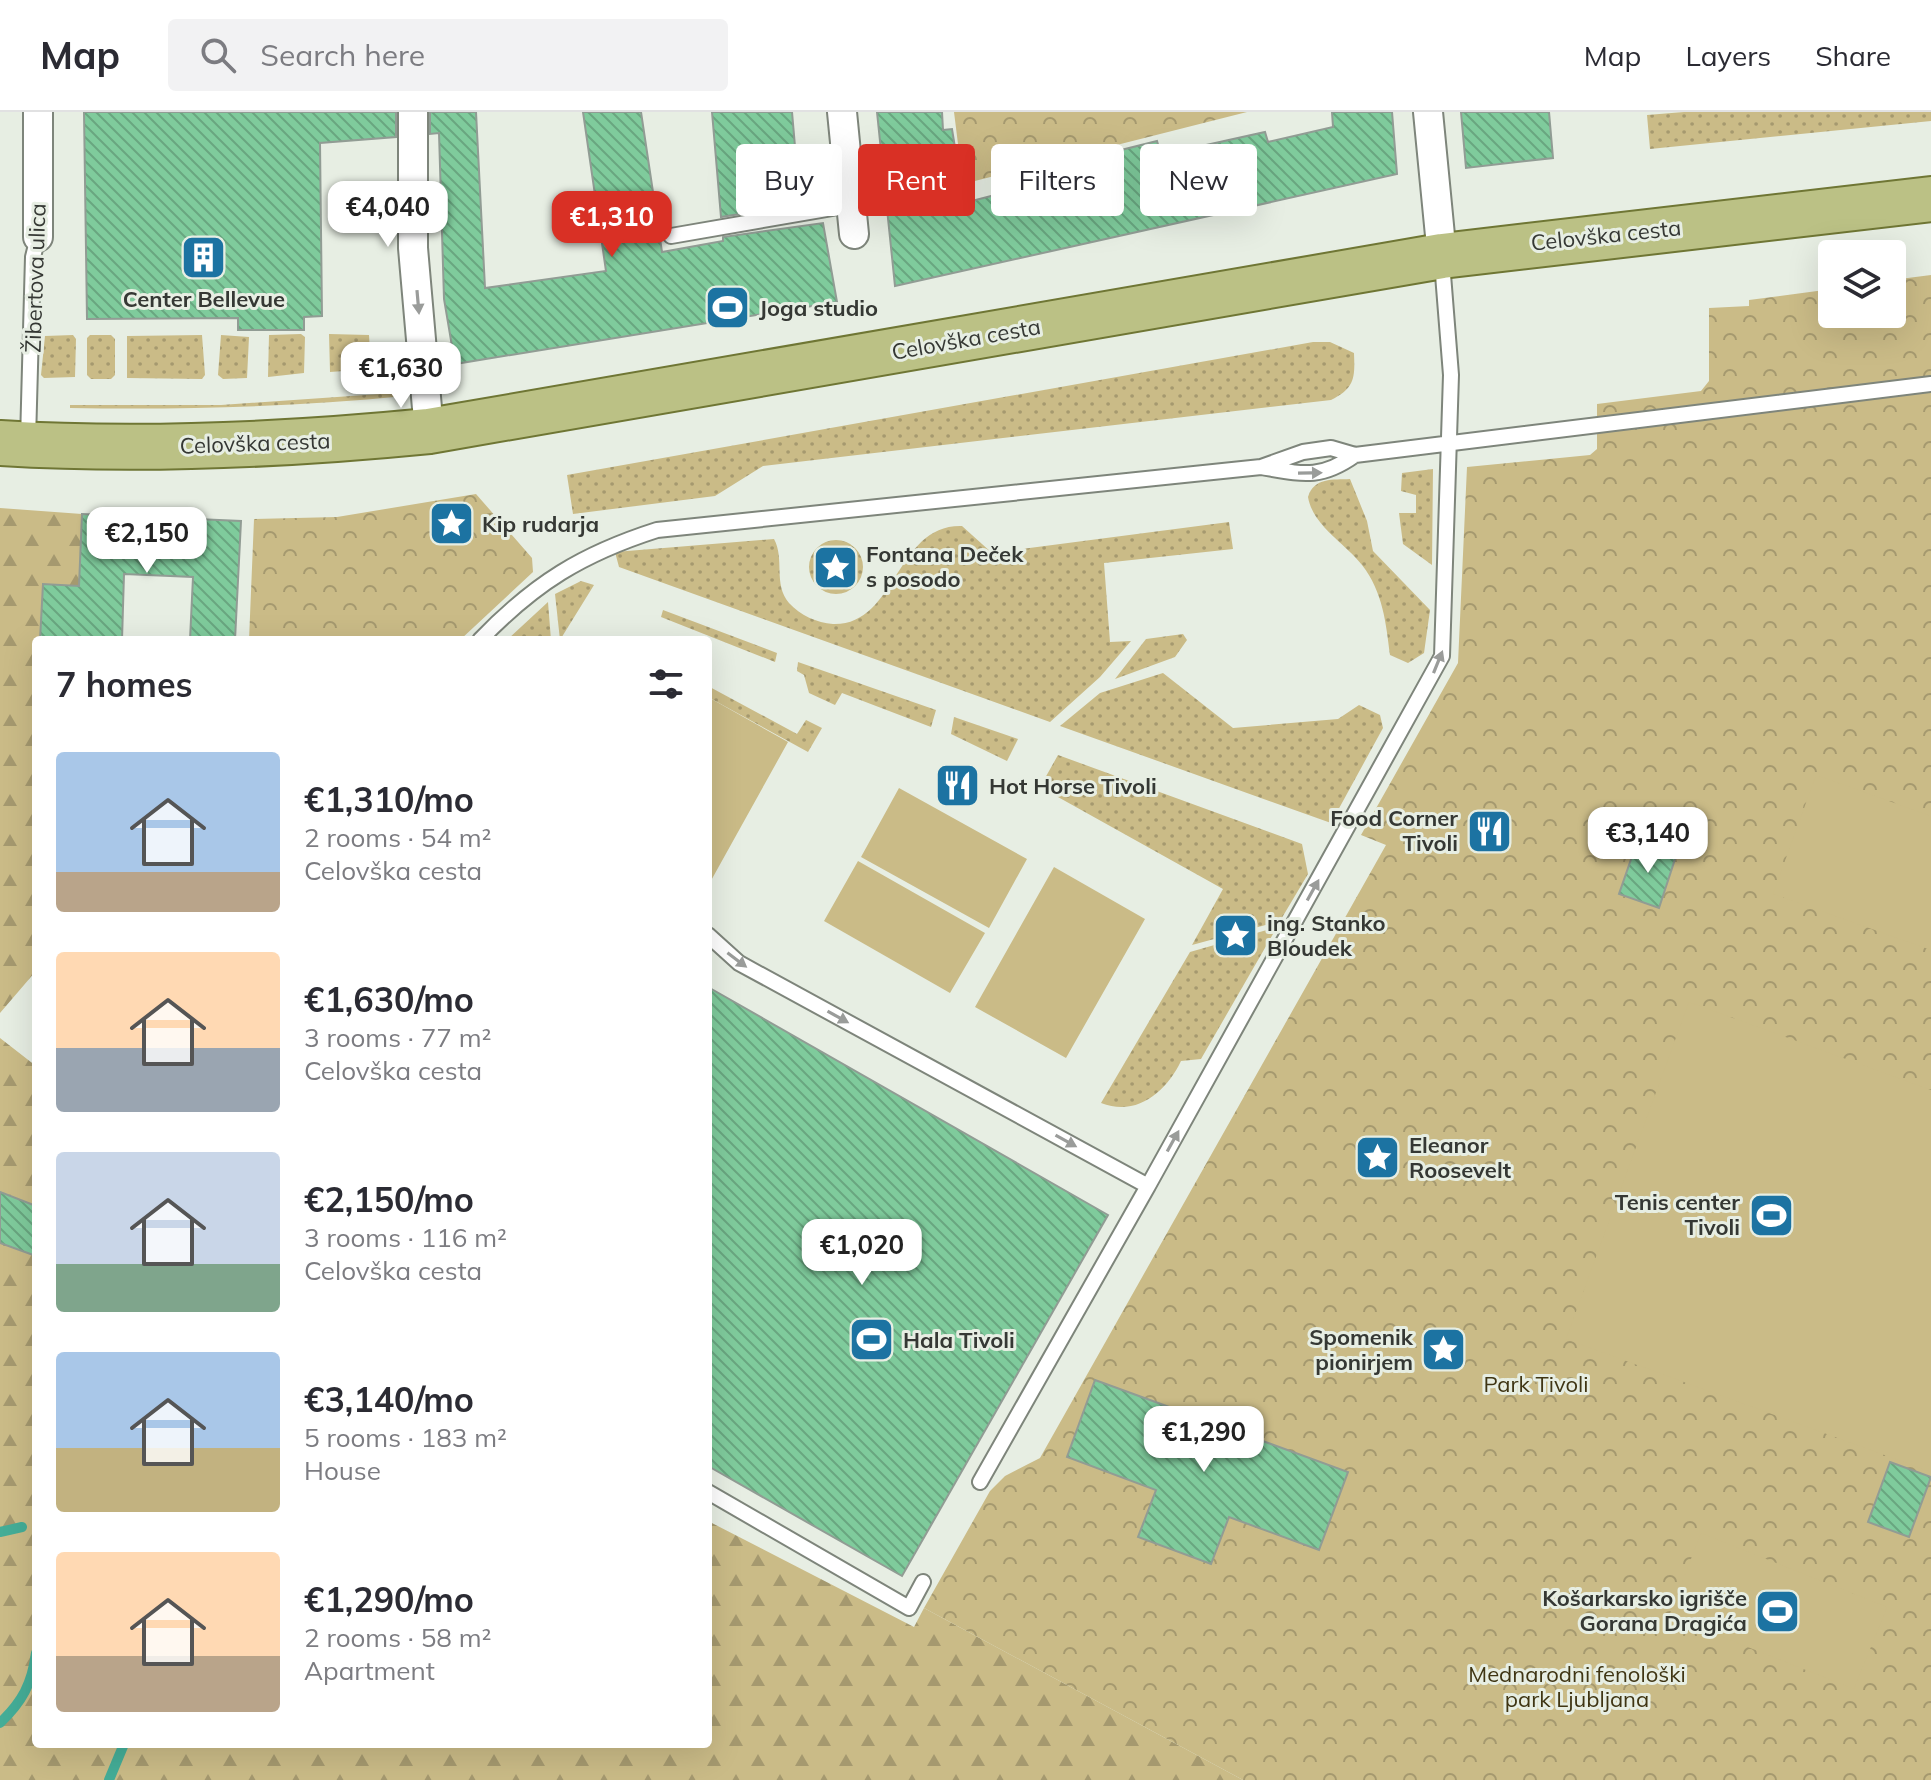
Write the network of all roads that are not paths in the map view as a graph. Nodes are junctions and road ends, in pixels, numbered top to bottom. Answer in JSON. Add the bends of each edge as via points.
{"nodes":[{"id":1,"x":38,"y":112,"type":"edge"},
{"id":2,"x":413,"y":112,"type":"edge"},
{"id":3,"x":842,"y":112,"type":"edge"},
{"id":4,"x":1428,"y":112,"type":"edge"},
{"id":5,"x":1931,"y":199,"type":"edge"},
{"id":6,"x":850,"y":205,"type":"junction"},
{"id":7,"x":854,"y":234,"type":"dead end"},
{"id":8,"x":671,"y":236,"type":"dead end"},
{"id":9,"x":38,"y":237,"type":"joint"},
{"id":10,"x":1442,"y":256,"type":"junction"},
{"id":11,"x":1931,"y":384,"type":"edge"},
{"id":12,"x":429,"y":431,"type":"junction"},
{"id":13,"x":1450,"y":441,"type":"junction"},
{"id":14,"x":14,"y":444,"type":"edge"},
{"id":15,"x":1355,"y":455,"type":"junction"},
{"id":16,"x":1261,"y":467,"type":"junction"},
{"id":17,"x":484,"y":636,"type":"edge"},
{"id":18,"x":712,"y":939,"type":"edge"},
{"id":19,"x":1148,"y":1186,"type":"junction"},
{"id":20,"x":980,"y":1482,"type":"dead end"},
{"id":21,"x":712,"y":1494,"type":"edge"},
{"id":22,"x":923,"y":1582,"type":"dead end"}],
"edges":[{"from":1,"to":9,"type":"street","name":"Žibertova ulica"},
{"from":2,"to":12,"type":"street","one_way":true,"via":[[413,248]]},
{"from":3,"to":6,"type":"street"},
{"from":4,"to":10,"type":"street"},
{"from":5,"to":10,"type":"main road","name":"Celovška cesta"},
{"from":6,"to":7,"type":"street"},
{"from":6,"to":8,"type":"lane"},
{"from":9,"to":14,"type":"lane","name":"Žibertova ulica"},
{"from":10,"to":12,"type":"main road","name":"Celovška cesta"},
{"from":10,"to":13,"type":"lane"},
{"from":11,"to":13,"type":"lane"},
{"from":12,"to":14,"type":"main road","name":"Celovška cesta","via":[[260,445]]},
{"from":13,"to":15,"type":"lane"},
{"from":19,"to":13,"type":"lane","one_way":true,"via":[[1442,656]]},
{"from":15,"to":16,"type":"lane","via":[[1331,448]]},
{"from":16,"to":15,"type":"lane","one_way":true,"via":[[1328,472]]},
{"from":16,"to":17,"type":"lane","via":[[657,530],[585,558],[527,594]]},
{"from":18,"to":19,"type":"lane","one_way":true,"via":[[739,963]]},
{"from":19,"to":20,"type":"lane"},
{"from":21,"to":22,"type":"lane","via":[[909,1608]]}]}
